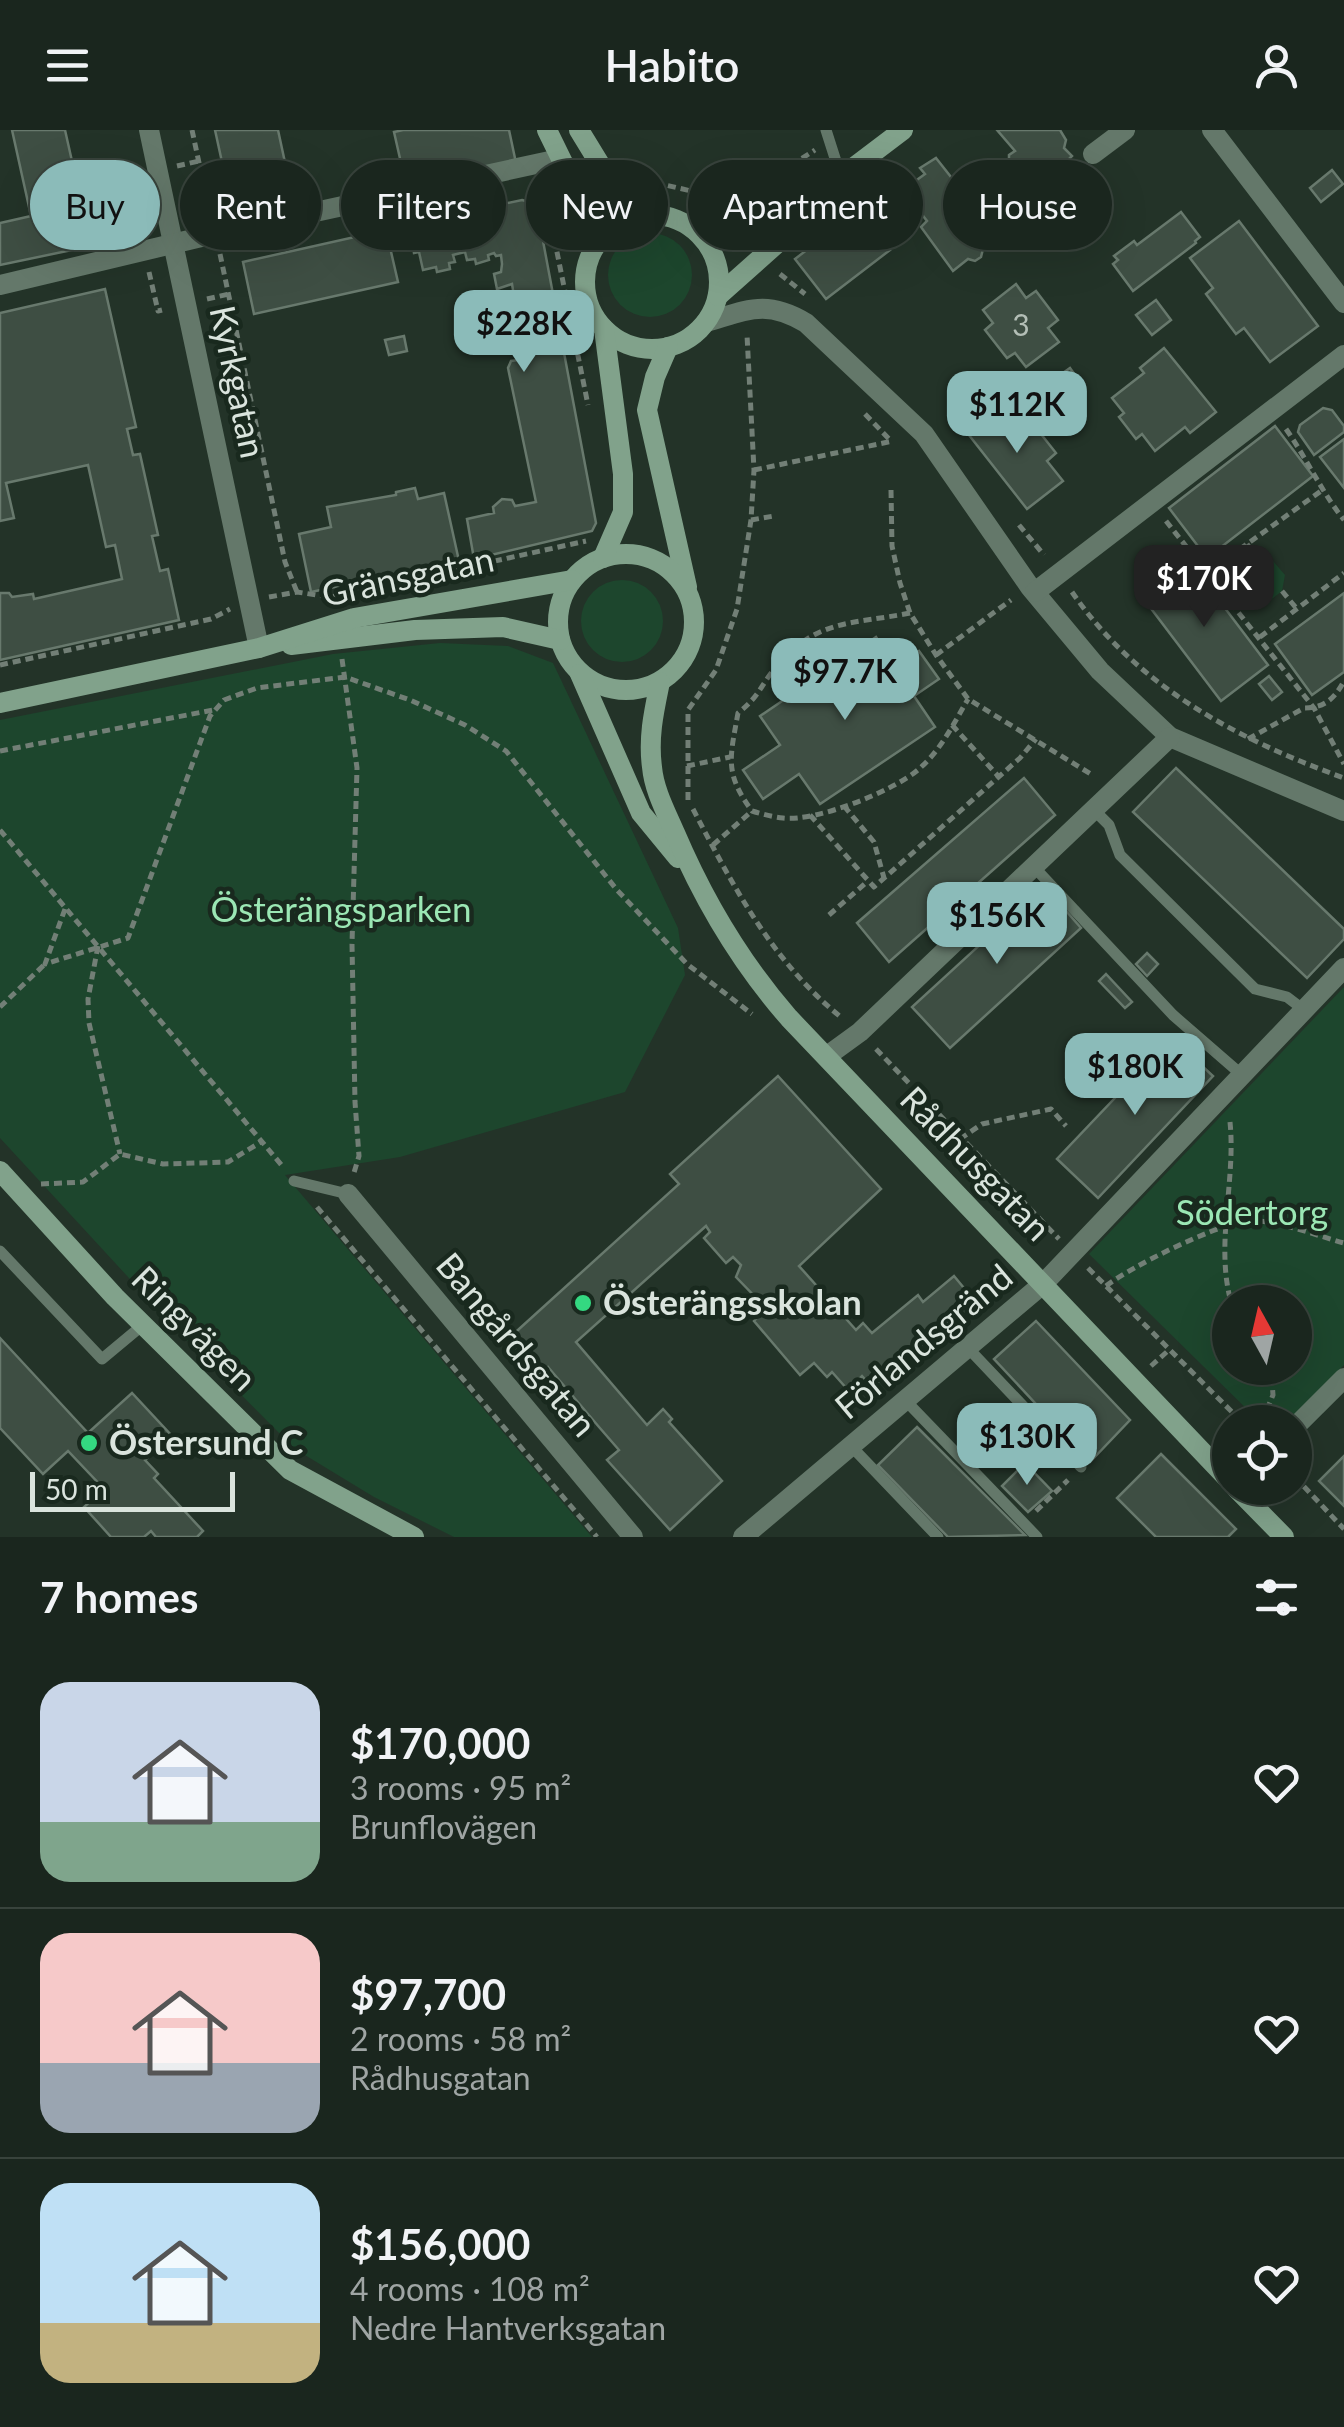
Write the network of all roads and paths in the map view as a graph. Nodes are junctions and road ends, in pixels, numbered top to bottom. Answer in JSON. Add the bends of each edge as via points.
{"nodes":[{"id":1,"x":149,"y":130,"type":"edge"},
{"id":2,"x":192,"y":130,"type":"edge"},
{"id":3,"x":547,"y":130,"type":"edge"},
{"id":4,"x":579,"y":130,"type":"edge"},
{"id":5,"x":903,"y":130,"type":"edge"},
{"id":6,"x":1126,"y":130,"type":"edge"},
{"id":7,"x":1212,"y":130,"type":"edge"},
{"id":8,"x":828,"y":135,"type":"edge"},
{"id":9,"x":1093,"y":154,"type":"dead end"},
{"id":10,"x":559,"y":159,"type":"joint"},
{"id":11,"x":198,"y":160,"type":"edge"},
{"id":12,"x":598,"y":160,"type":"edge"},
{"id":13,"x":793,"y":160,"type":"edge"},
{"id":14,"x":836,"y":160,"type":"edge"},
{"id":15,"x":863,"y":160,"type":"edge"},
{"id":16,"x":180,"y":165,"type":"edge"},
{"id":17,"x":174,"y":166,"type":"dead end"},
{"id":18,"x":321,"y":211,"type":"edge"},
{"id":19,"x":180,"y":243,"type":"edge"},
{"id":20,"x":174,"y":245,"type":"junction"},
{"id":21,"x":217,"y":250,"type":"edge"},
{"id":22,"x":557,"y":250,"type":"edge"},
{"id":23,"x":594,"y":250,"type":"edge"},
{"id":24,"x":709,"y":250,"type":"edge"},
{"id":25,"x":772,"y":250,"type":"edge"},
{"id":26,"x":769,"y":253,"type":"junction"},
{"id":27,"x":0,"y":285,"type":"edge"},
{"id":28,"x":718,"y":296,"type":"junction"},
{"id":29,"x":1344,"y":303,"type":"edge"},
{"id":30,"x":760,"y":306,"type":"junction"},
{"id":31,"x":706,"y":322,"type":"junction"},
{"id":32,"x":604,"y":330,"type":"junction"},
{"id":33,"x":668,"y":347,"type":"junction"},
{"id":34,"x":1344,"y":354,"type":"edge"},
{"id":35,"x":1273,"y":410,"type":"junction"},
{"id":36,"x":590,"y":414,"type":"dead end"},
{"id":37,"x":924,"y":434,"type":"junction"},
{"id":38,"x":754,"y":470,"type":"junction"},
{"id":39,"x":891,"y":490,"type":"dead end"},
{"id":40,"x":1321,"y":491,"type":"junction"},
{"id":41,"x":1151,"y":504,"type":"junction"},
{"id":42,"x":774,"y":516,"type":"dead end"},
{"id":43,"x":751,"y":520,"type":"junction"},
{"id":44,"x":1344,"y":520,"type":"edge"},
{"id":45,"x":599,"y":536,"type":"dead end"},
{"id":46,"x":1247,"y":544,"type":"junction"},
{"id":47,"x":603,"y":558,"type":"junction"},
{"id":48,"x":1258,"y":560,"type":"dead end"},
{"id":49,"x":1208,"y":572,"type":"junction"},
{"id":50,"x":1344,"y":573,"type":"edge"},
{"id":51,"x":1060,"y":574,"type":"junction"},
{"id":52,"x":572,"y":580,"type":"junction"},
{"id":53,"x":367,"y":589,"type":"dead end"},
{"id":54,"x":1282,"y":591,"type":"dead end"},
{"id":55,"x":297,"y":592,"type":"junction"},
{"id":56,"x":1035,"y":592,"type":"junction"},
{"id":57,"x":348,"y":593,"type":"dead end"},
{"id":58,"x":689,"y":594,"type":"junction"},
{"id":59,"x":249,"y":600,"type":"junction"},
{"id":60,"x":1009,"y":602,"type":"dead end"},
{"id":61,"x":1297,"y":609,"type":"junction"},
{"id":62,"x":910,"y":612,"type":"junction"},
{"id":63,"x":1260,"y":637,"type":"junction"},
{"id":64,"x":560,"y":640,"type":"junction"},
{"id":65,"x":259,"y":648,"type":"junction"},
{"id":66,"x":936,"y":655,"type":"junction"},
{"id":67,"x":0,"y":664,"type":"edge"},
{"id":68,"x":579,"y":672,"type":"junction"},
{"id":69,"x":345,"y":677,"type":"junction"},
{"id":70,"x":1344,"y":681,"type":"edge"},
{"id":71,"x":660,"y":682,"type":"junction"},
{"id":72,"x":968,"y":699,"type":"junction"},
{"id":73,"x":0,"y":703,"type":"edge"},
{"id":74,"x":1314,"y":708,"type":"junction"},
{"id":75,"x":215,"y":710,"type":"junction"},
{"id":76,"x":952,"y":725,"type":"junction"},
{"id":77,"x":1170,"y":737,"type":"junction"},
{"id":78,"x":1036,"y":739,"type":"junction"},
{"id":79,"x":1248,"y":739,"type":"junction"},
{"id":80,"x":0,"y":752,"type":"edge"},
{"id":81,"x":730,"y":758,"type":"junction"},
{"id":82,"x":1344,"y":764,"type":"edge"},
{"id":83,"x":687,"y":766,"type":"junction"},
{"id":84,"x":999,"y":776,"type":"junction"},
{"id":85,"x":1344,"y":778,"type":"edge"},
{"id":86,"x":1115,"y":790,"type":"junction"},
{"id":87,"x":844,"y":806,"type":"junction"},
{"id":88,"x":1094,"y":810,"type":"junction"},
{"id":89,"x":752,"y":811,"type":"junction"},
{"id":90,"x":1344,"y":811,"type":"edge"},
{"id":91,"x":810,"y":815,"type":"junction"},
{"id":92,"x":712,"y":846,"type":"junction"},
{"id":93,"x":1034,"y":867,"type":"junction"},
{"id":94,"x":694,"y":877,"type":"junction"},
{"id":95,"x":884,"y":878,"type":"junction"},
{"id":96,"x":868,"y":881,"type":"junction"},
{"id":97,"x":66,"y":909,"type":"dead end"},
{"id":98,"x":829,"y":915,"type":"dead end"},
{"id":99,"x":98,"y":946,"type":"junction"},
{"id":100,"x":44,"y":964,"type":"junction"},
{"id":101,"x":687,"y":964,"type":"dead end"},
{"id":102,"x":1344,"y":968,"type":"edge"},
{"id":103,"x":0,"y":1007,"type":"edge"},
{"id":104,"x":1304,"y":1010,"type":"junction"},
{"id":105,"x":860,"y":1032,"type":"junction"},
{"id":106,"x":827,"y":1056,"type":"junction"},
{"id":107,"x":1242,"y":1075,"type":"junction"},
{"id":108,"x":1223,"y":1095,"type":"junction"},
{"id":109,"x":1066,"y":1126,"type":"dead end"},
{"id":110,"x":960,"y":1139,"type":"junction"},
{"id":111,"x":261,"y":1142,"type":"dead end"},
{"id":112,"x":120,"y":1154,"type":"junction"},
{"id":113,"x":0,"y":1170,"type":"edge"},
{"id":114,"x":294,"y":1181,"type":"dead end"},
{"id":115,"x":348,"y":1194,"type":"junction"},
{"id":116,"x":28,"y":1201,"type":"junction"},
{"id":117,"x":1226,"y":1228,"type":"junction"},
{"id":118,"x":1344,"y":1243,"type":"edge"},
{"id":119,"x":0,"y":1251,"type":"edge"},
{"id":120,"x":1073,"y":1252,"type":"junction"},
{"id":121,"x":1044,"y":1283,"type":"junction"},
{"id":122,"x":1227,"y":1285,"type":"edge"},
{"id":123,"x":1106,"y":1286,"type":"junction"},
{"id":124,"x":144,"y":1324,"type":"junction"},
{"id":125,"x":968,"y":1348,"type":"junction"},
{"id":126,"x":1170,"y":1350,"type":"junction"},
{"id":127,"x":1151,"y":1366,"type":"dead end"},
{"id":128,"x":1344,"y":1378,"type":"edge"},
{"id":129,"x":906,"y":1401,"type":"junction"},
{"id":130,"x":1225,"y":1405,"type":"edge"},
{"id":131,"x":1312,"y":1410,"type":"edge"},
{"id":132,"x":850,"y":1446,"type":"junction"},
{"id":133,"x":1212,"y":1461,"type":"edge"},
{"id":134,"x":1081,"y":1468,"type":"joint"},
{"id":135,"x":1312,"y":1495,"type":"edge"},
{"id":136,"x":1254,"y":1505,"type":"edge"},
{"id":137,"x":1024,"y":1524,"type":"junction"},
{"id":138,"x":1344,"y":1529,"type":"edge"},
{"id":139,"x":414,"y":1537,"type":"edge"},
{"id":140,"x":633,"y":1537,"type":"edge"},
{"id":141,"x":743,"y":1537,"type":"edge"},
{"id":142,"x":938,"y":1537,"type":"edge"},
{"id":143,"x":1036,"y":1537,"type":"edge"},
{"id":144,"x":1284,"y":1537,"type":"edge"}],
"edges":[{"from":1,"to":20,"type":"street","name":"Kyrkgatan"},
{"from":2,"to":11,"type":"path"},
{"from":3,"to":10,"type":"main road"},
{"from":4,"to":12,"type":"main road"},
{"from":5,"to":15,"type":"main road"},
{"from":6,"to":9,"type":"street"},
{"from":7,"to":29,"type":"street"},
{"from":8,"to":13,"type":"path"},
{"from":8,"to":14,"type":"lane"},
{"from":10,"to":18,"type":"street"},
{"from":16,"to":17,"type":"path"},
{"from":19,"to":20,"type":"street"},
{"from":20,"to":27,"type":"street"},
{"from":20,"to":59,"type":"street","name":"Kyrkgatan"},
{"from":21,"to":55,"type":"path"},
{"from":22,"to":36,"type":"path"},
{"from":23,"to":32,"type":"main road","via":[[585,294]]},
{"from":24,"to":28,"type":"main road","via":[[720,279]]},
{"from":25,"to":26,"type":"main road"},
{"from":26,"to":28,"type":"main road"},
{"from":26,"to":30,"type":"path","via":[[780,274]]},
{"from":28,"to":31,"type":"main road"},
{"from":30,"to":31,"type":"street"},
{"from":30,"to":37,"type":"street","via":[[806,323]]},
{"from":30,"to":38,"type":"path","via":[[746,332]]},
{"from":31,"to":33,"type":"main road"},
{"from":32,"to":33,"type":"main road","via":[[622,343]]},
{"from":32,"to":47,"type":"main road","via":[[624,512]]},
{"from":33,"to":58,"type":"main road","via":[[647,410]]},
{"from":34,"to":35,"type":"street"},
{"from":35,"to":40,"type":"path","via":[[1313,467]]},
{"from":35,"to":41,"type":"street"},
{"from":37,"to":38,"type":"path"},
{"from":37,"to":56,"type":"street"},
{"from":38,"to":43,"type":"path"},
{"from":39,"to":62,"type":"path","via":[[892,546]]},
{"from":40,"to":44,"type":"path"},
{"from":40,"to":46,"type":"path"},
{"from":41,"to":49,"type":"path"},
{"from":41,"to":51,"type":"street"},
{"from":42,"to":43,"type":"path"},
{"from":43,"to":83,"type":"path","via":[[737,609],[716,670],[688,710]]},
{"from":45,"to":53,"type":"path"},
{"from":46,"to":48,"type":"path"},
{"from":46,"to":49,"type":"path"},
{"from":47,"to":52,"type":"main road"},
{"from":47,"to":58,"type":"main road","via":[[643,556],[678,577]]},
{"from":49,"to":63,"type":"path"},
{"from":50,"to":61,"type":"path"},
{"from":51,"to":56,"type":"street"},
{"from":51,"to":79,"type":"path","via":[[1089,616],[1150,677]]},
{"from":52,"to":64,"type":"main road","via":[[562,598]]},
{"from":52,"to":65,"type":"main road","name":"Gränsgatan","via":[[354,618]]},
{"from":54,"to":61,"type":"path"},
{"from":55,"to":57,"type":"path"},
{"from":55,"to":59,"type":"path"},
{"from":56,"to":77,"type":"street","via":[[1100,671]]},
{"from":58,"to":71,"type":"main road","via":[[694,634],[688,653]]},
{"from":59,"to":65,"type":"street","name":"Kyrkgatan"},
{"from":59,"to":67,"type":"path","via":[[211,619]]},
{"from":60,"to":66,"type":"path"},
{"from":61,"to":63,"type":"path"},
{"from":62,"to":66,"type":"path"},
{"from":62,"to":81,"type":"path","via":[[854,620],[796,647],[738,713]]},
{"from":63,"to":74,"type":"path"},
{"from":64,"to":65,"type":"main road","name":"Gränsgatan","via":[[503,628],[415,630]]},
{"from":64,"to":68,"type":"main road"},
{"from":65,"to":73,"type":"main road","name":"Gränsgatan"},
{"from":66,"to":72,"type":"path"},
{"from":68,"to":71,"type":"main road","via":[[618,690]]},
{"from":68,"to":94,"type":"main road","name":"Rådhusgatan","via":[[641,813]]},
{"from":69,"to":75,"type":"path","via":[[257,688]]},
{"from":69,"to":101,"type":"path","via":[[410,700],[506,751],[617,890]]},
{"from":69,"to":115,"type":"path","via":[[357,768],[352,944],[359,1156]]},
{"from":70,"to":74,"type":"path","via":[[1335,698]]},
{"from":71,"to":94,"type":"main road","name":"Rådhusgatan","via":[[650,725],[652,770]]},
{"from":72,"to":76,"type":"path"},
{"from":72,"to":78,"type":"path"},
{"from":74,"to":79,"type":"path"},
{"from":74,"to":82,"type":"path"},
{"from":75,"to":80,"type":"path"},
{"from":75,"to":99,"type":"path","via":[[128,938]]},
{"from":76,"to":84,"type":"path"},
{"from":76,"to":87,"type":"path","via":[[922,767],[892,788]]},
{"from":77,"to":86,"type":"street"},
{"from":77,"to":90,"type":"street"},
{"from":78,"to":84,"type":"path"},
{"from":78,"to":86,"type":"path"},
{"from":79,"to":85,"type":"path"},
{"from":81,"to":83,"type":"path"},
{"from":81,"to":89,"type":"path","via":[[734,787]]},
{"from":83,"to":92,"type":"path","via":[[686,797]]},
{"from":84,"to":95,"type":"path"},
{"from":86,"to":88,"type":"street"},
{"from":87,"to":91,"type":"path"},
{"from":87,"to":95,"type":"path","via":[[874,842]]},
{"from":88,"to":93,"type":"street"},
{"from":88,"to":104,"type":"lane","via":[[1120,854],[1255,989],[1287,997]]},
{"from":89,"to":91,"type":"path","via":[[786,819]]},
{"from":89,"to":92,"type":"path"},
{"from":91,"to":96,"type":"path"},
{"from":92,"to":105,"type":"path","via":[[743,905],[812,994]]},
{"from":93,"to":105,"type":"street"},
{"from":93,"to":107,"type":"lane","via":[[1172,1015]]},
{"from":94,"to":106,"type":"main road","name":"Rådhusgatan","via":[[770,996]]},
{"from":95,"to":96,"type":"path","via":[[874,887]]},
{"from":96,"to":98,"type":"path"},
{"from":97,"to":100,"type":"path"},
{"from":99,"to":100,"type":"path"},
{"from":99,"to":112,"type":"path","via":[[89,1023]]},
{"from":100,"to":103,"type":"path"},
{"from":102,"to":104,"type":"street","name":"Förlandsgränd"},
{"from":104,"to":107,"type":"street","name":"Förlandsgränd"},
{"from":105,"to":106,"type":"street"},
{"from":105,"to":110,"type":"path"},
{"from":106,"to":121,"type":"main road","name":"Rådhusgatan"},
{"from":107,"to":108,"type":"street","name":"Förlandsgränd"},
{"from":108,"to":117,"type":"path","via":[[1231,1126]]},
{"from":108,"to":120,"type":"street","name":"Förlandsgränd"},
{"from":109,"to":110,"type":"path","via":[[1051,1109],[982,1124]]},
{"from":110,"to":120,"type":"path"},
{"from":111,"to":112,"type":"path","via":[[228,1162],[163,1164]]},
{"from":112,"to":116,"type":"path","via":[[83,1182],[43,1182]]},
{"from":113,"to":116,"type":"main road","name":"Ringvägen"},
{"from":114,"to":115,"type":"lane"},
{"from":115,"to":140,"type":"street","name":"Bangårdsgatan"},
{"from":116,"to":124,"type":"main road","name":"Ringvägen"},
{"from":117,"to":118,"type":"path","via":[[1247,1221]]},
{"from":117,"to":122,"type":"path"},
{"from":117,"to":123,"type":"path"},
{"from":119,"to":124,"type":"lane","via":[[102,1359]]},
{"from":120,"to":121,"type":"street","name":"Förlandsgränd"},
{"from":120,"to":123,"type":"path"},
{"from":121,"to":125,"type":"street","name":"Förlandsgränd"},
{"from":121,"to":133,"type":"main road","name":"Rådhusgatan"},
{"from":123,"to":126,"type":"path"},
{"from":124,"to":139,"type":"main road","name":"Ringvägen","via":[[290,1470]]},
{"from":125,"to":129,"type":"street","name":"Förlandsgränd"},
{"from":125,"to":134,"type":"lane"},
{"from":126,"to":127,"type":"path"},
{"from":126,"to":130,"type":"path"},
{"from":128,"to":131,"type":"street"},
{"from":129,"to":132,"type":"street","name":"Förlandsgränd"},
{"from":129,"to":137,"type":"lane"},
{"from":132,"to":141,"type":"street","name":"Förlandsgränd"},
{"from":132,"to":142,"type":"lane"},
{"from":134,"to":137,"type":"path"},
{"from":135,"to":138,"type":"path"},
{"from":136,"to":144,"type":"main road","name":"Rådhusgatan"},
{"from":137,"to":143,"type":"lane"}]}
